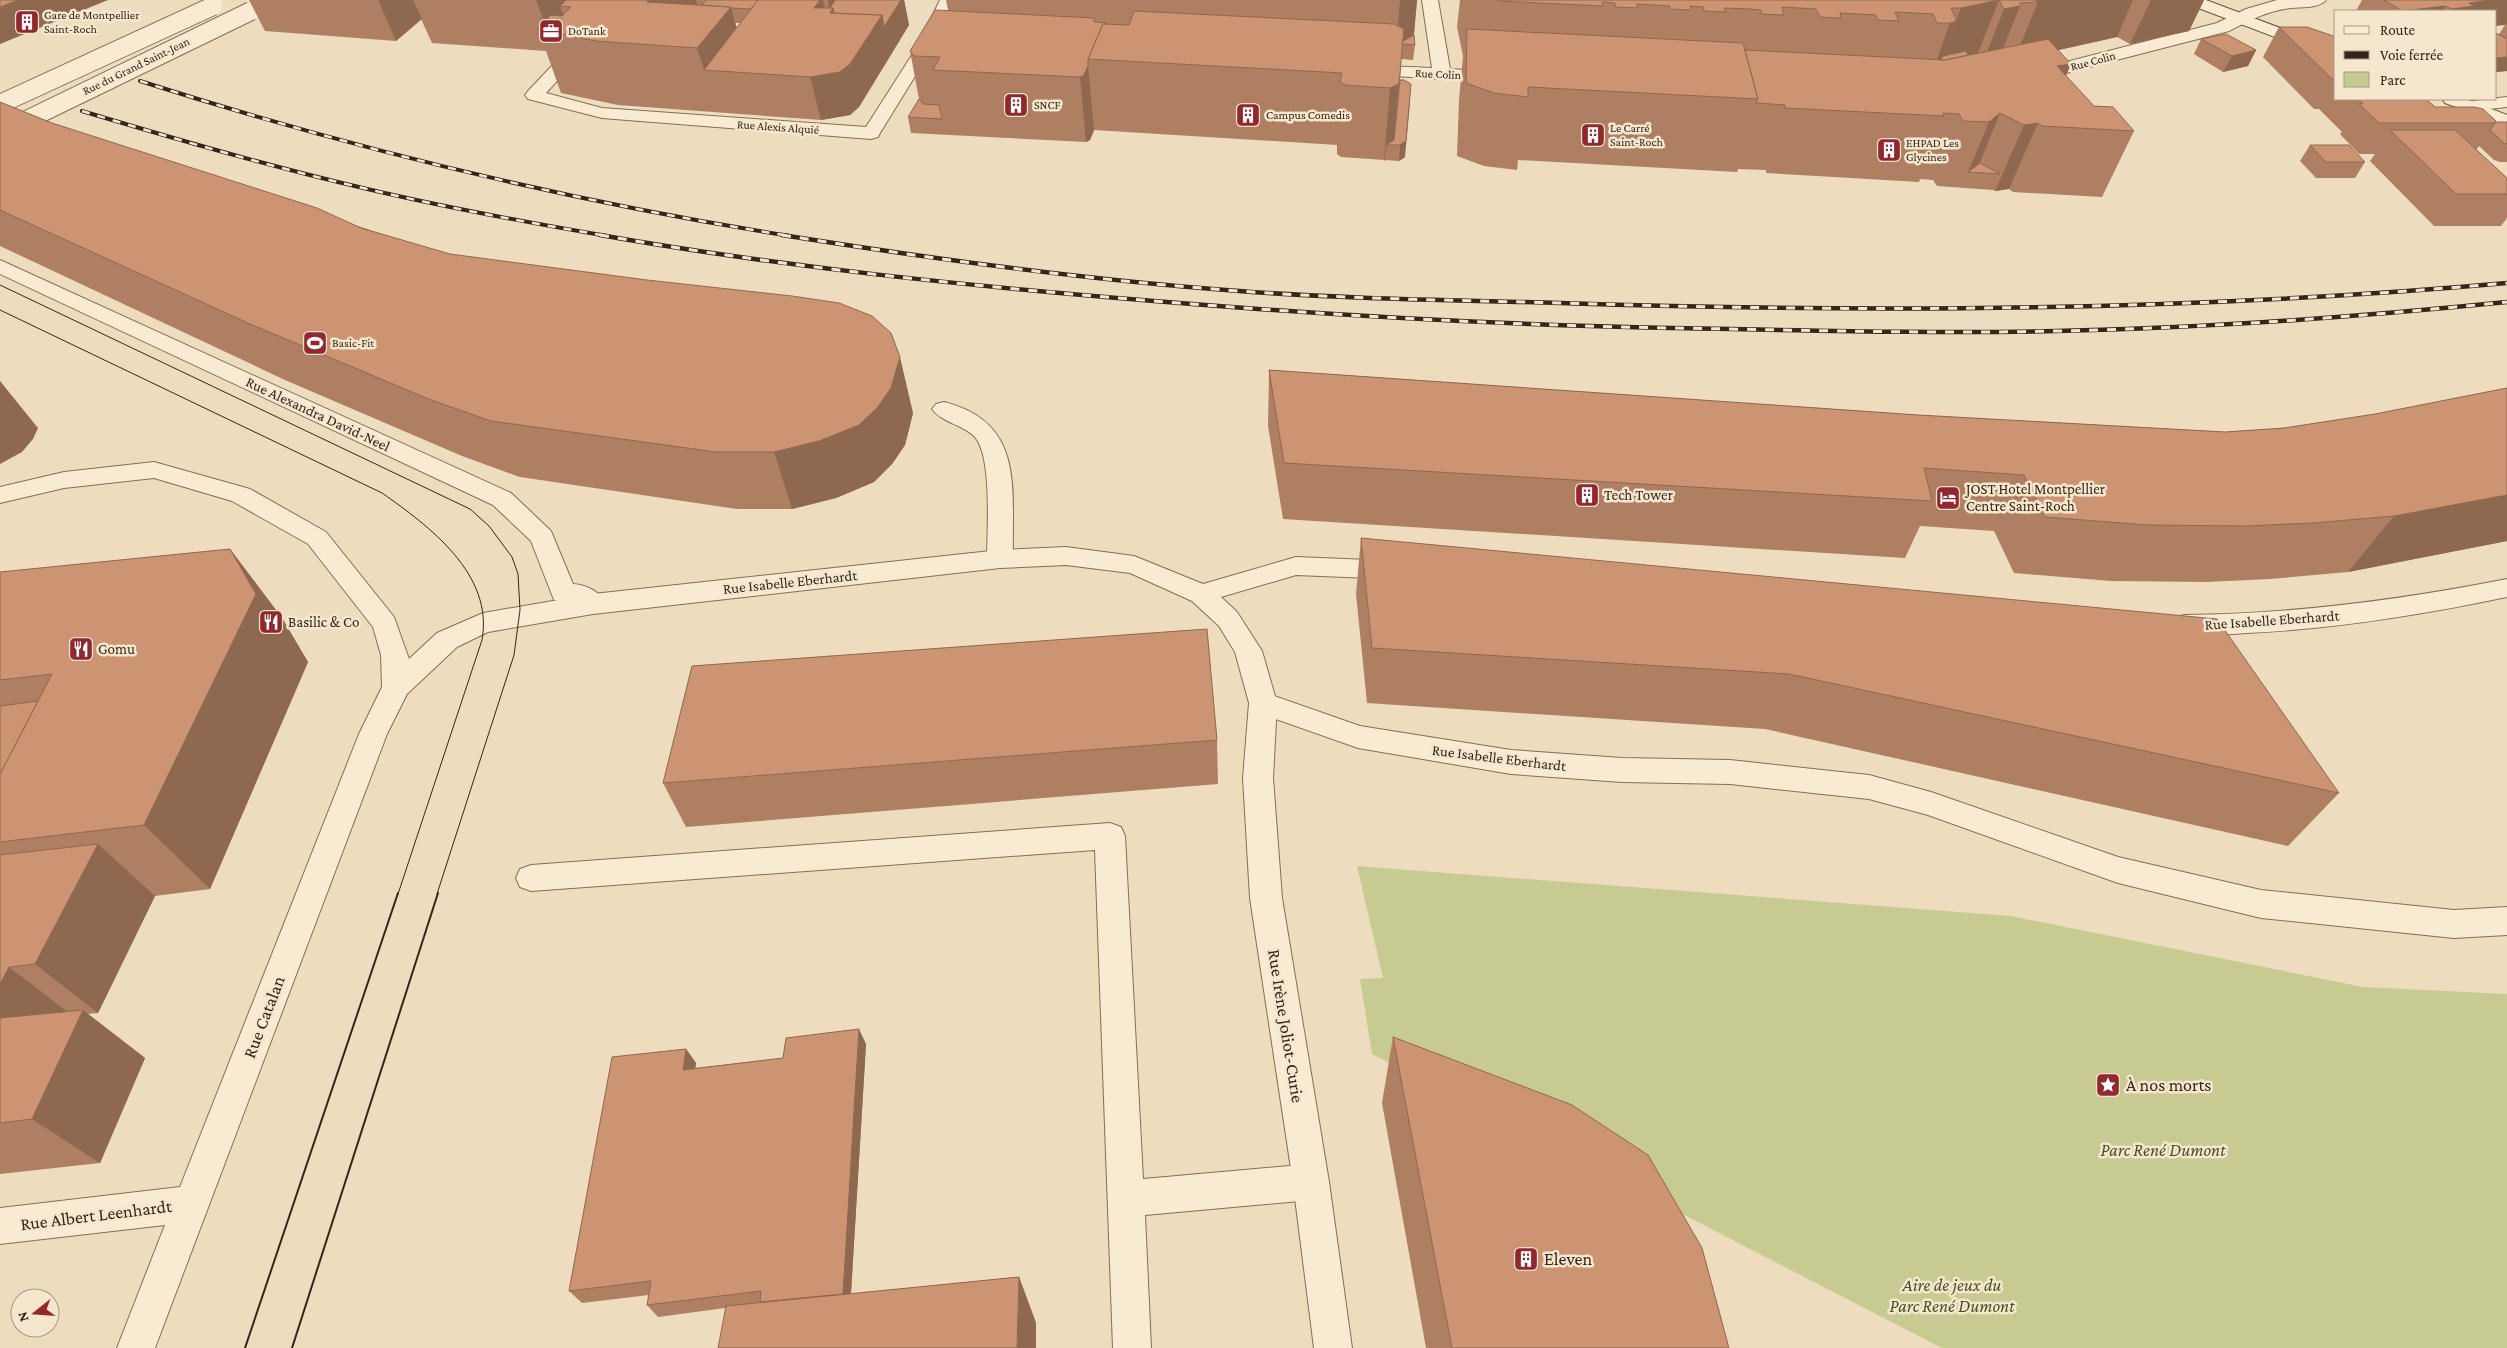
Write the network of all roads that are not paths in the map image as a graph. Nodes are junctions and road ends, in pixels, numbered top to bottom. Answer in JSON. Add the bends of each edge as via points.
{"nodes":[{"id":1,"x":623,"y":0,"type":"edge"},
{"id":2,"x":948,"y":0,"type":"edge"},
{"id":3,"x":1430,"y":0,"type":"edge"},
{"id":4,"x":2191,"y":0,"type":"edge"},
{"id":5,"x":2318,"y":0,"type":"edge"},
{"id":6,"x":242,"y":5,"type":"edge"},
{"id":7,"x":2240,"y":19,"type":"junction"},
{"id":8,"x":925,"y":47,"type":"junction"},
{"id":9,"x":944,"y":48,"type":"edge"},
{"id":10,"x":2334,"y":54,"type":"edge"},
{"id":11,"x":1350,"y":70,"type":"edge"},
{"id":12,"x":1442,"y":74,"type":"junction"},
{"id":13,"x":1510,"y":77,"type":"edge"},
{"id":14,"x":2014,"y":81,"type":"edge"},
{"id":15,"x":2453,"y":100,"type":"edge"},
{"id":16,"x":2507,"y":102,"type":"edge"},
{"id":17,"x":0,"y":104,"type":"edge"},
{"id":18,"x":2470,"y":106,"type":"junction"},
{"id":19,"x":2507,"y":120,"type":"edge"},
{"id":20,"x":0,"y":121,"type":"edge"},
{"id":21,"x":0,"y":133,"type":"edge"},
{"id":22,"x":0,"y":266,"type":"edge"},
{"id":23,"x":944,"y":410,"type":"dead end"},
{"id":24,"x":0,"y":495,"type":"edge"},
{"id":25,"x":1000,"y":559,"type":"junction"},
{"id":26,"x":1418,"y":571,"type":"edge"},
{"id":27,"x":2507,"y":588,"type":"edge"},
{"id":28,"x":1201,"y":594,"type":"junction"},
{"id":29,"x":593,"y":604,"type":"junction"},
{"id":30,"x":2156,"y":624,"type":"edge"},
{"id":31,"x":396,"y":687,"type":"junction"},
{"id":32,"x":1263,"y":703,"type":"junction"},
{"id":33,"x":531,"y":878,"type":"dead end"},
{"id":34,"x":2507,"y":921,"type":"edge"},
{"id":35,"x":1311,"y":1182,"type":"junction"},
{"id":36,"x":1125,"y":1199,"type":"junction"},
{"id":37,"x":191,"y":1204,"type":"junction"},
{"id":38,"x":0,"y":1226,"type":"edge"},
{"id":39,"x":136,"y":1348,"type":"edge"},
{"id":40,"x":1132,"y":1348,"type":"edge"},
{"id":41,"x":1333,"y":1348,"type":"edge"}],
"edges":[{"from":1,"to":8,"type":"street","name":"Rue Alexis Alquié","via":[[534,96],[602,113],[871,134]]},
{"from":2,"to":8,"type":"street","name":"Rue Alexis Alquié"},
{"from":3,"to":12,"type":"street"},
{"from":4,"to":7,"type":"street"},
{"from":5,"to":7,"type":"street","name":"Rue Colin","via":[[2280,4]]},
{"from":6,"to":17,"type":"street","name":"Rue du Grand Saint-Jean","bridge":true},
{"from":6,"to":20,"type":"street","name":"Rue du Grand Saint-Jean"},
{"from":6,"to":21,"type":"street","name":"Rue du Grand Saint-Jean","bridge":true},
{"from":7,"to":10,"type":"street"},
{"from":7,"to":14,"type":"street","name":"Rue Colin","via":[[2223,27]]},
{"from":8,"to":9,"type":"street"},
{"from":11,"to":12,"type":"street","name":"Rue Colin"},
{"from":12,"to":13,"type":"street","name":"Rue Colin"},
{"from":15,"to":18,"type":"street"},
{"from":16,"to":18,"type":"street"},
{"from":18,"to":19,"type":"street"},
{"from":22,"to":29,"type":"street","name":"Rue Alexandra David-Neel","via":[[502,499],[542,537],[563,593],[580,594]]},
{"from":23,"to":25,"type":"street","via":[[968,419],[992,444],[998,471]]},
{"from":24,"to":31,"type":"street","via":[[64,480],[154,470],[241,495],[317,538],[385,624],[395,655]]},
{"from":25,"to":28,"type":"street","name":"Rue Isabelle Eberhardt","via":[[1066,556],[1134,565]]},
{"from":25,"to":29,"type":"street","name":"Rue Isabelle Eberhardt"},
{"from":26,"to":28,"type":"street","via":[[1296,566]]},
{"from":27,"to":30,"type":"street","name":"Rue Isabelle Eberhardt","via":[[2438,603],[2330,618],[2221,625]]},
{"from":28,"to":32,"type":"street","name":"Rue Isabelle Eberhardt","via":[[1228,619],[1248,650]]},
{"from":29,"to":31,"type":"street","name":"Rue Isabelle Eberhardt","via":[[483,623],[447,640]]},
{"from":31,"to":37,"type":"street","name":"Rue Catalan","via":[[373,734]]},
{"from":32,"to":34,"type":"street","name":"Rue Isabelle Eberhardt","via":[[1358,737],[1511,762],[1622,770],[1730,772],[1870,787],[1932,804],[2118,870],[2261,904],[2454,924]]},
{"from":32,"to":35,"type":"street","name":"Rue Irène Joliot-Curie","via":[[1258,778],[1266,898]]},
{"from":33,"to":36,"type":"street","via":[[1110,836]]},
{"from":35,"to":36,"type":"street"},
{"from":35,"to":41,"type":"street","name":"Rue Irène Joliot-Curie"},
{"from":36,"to":40,"type":"street"},
{"from":37,"to":38,"type":"street","name":"Rue Albert Leenhardt"},
{"from":37,"to":39,"type":"street","name":"Rue Catalan"}]}
